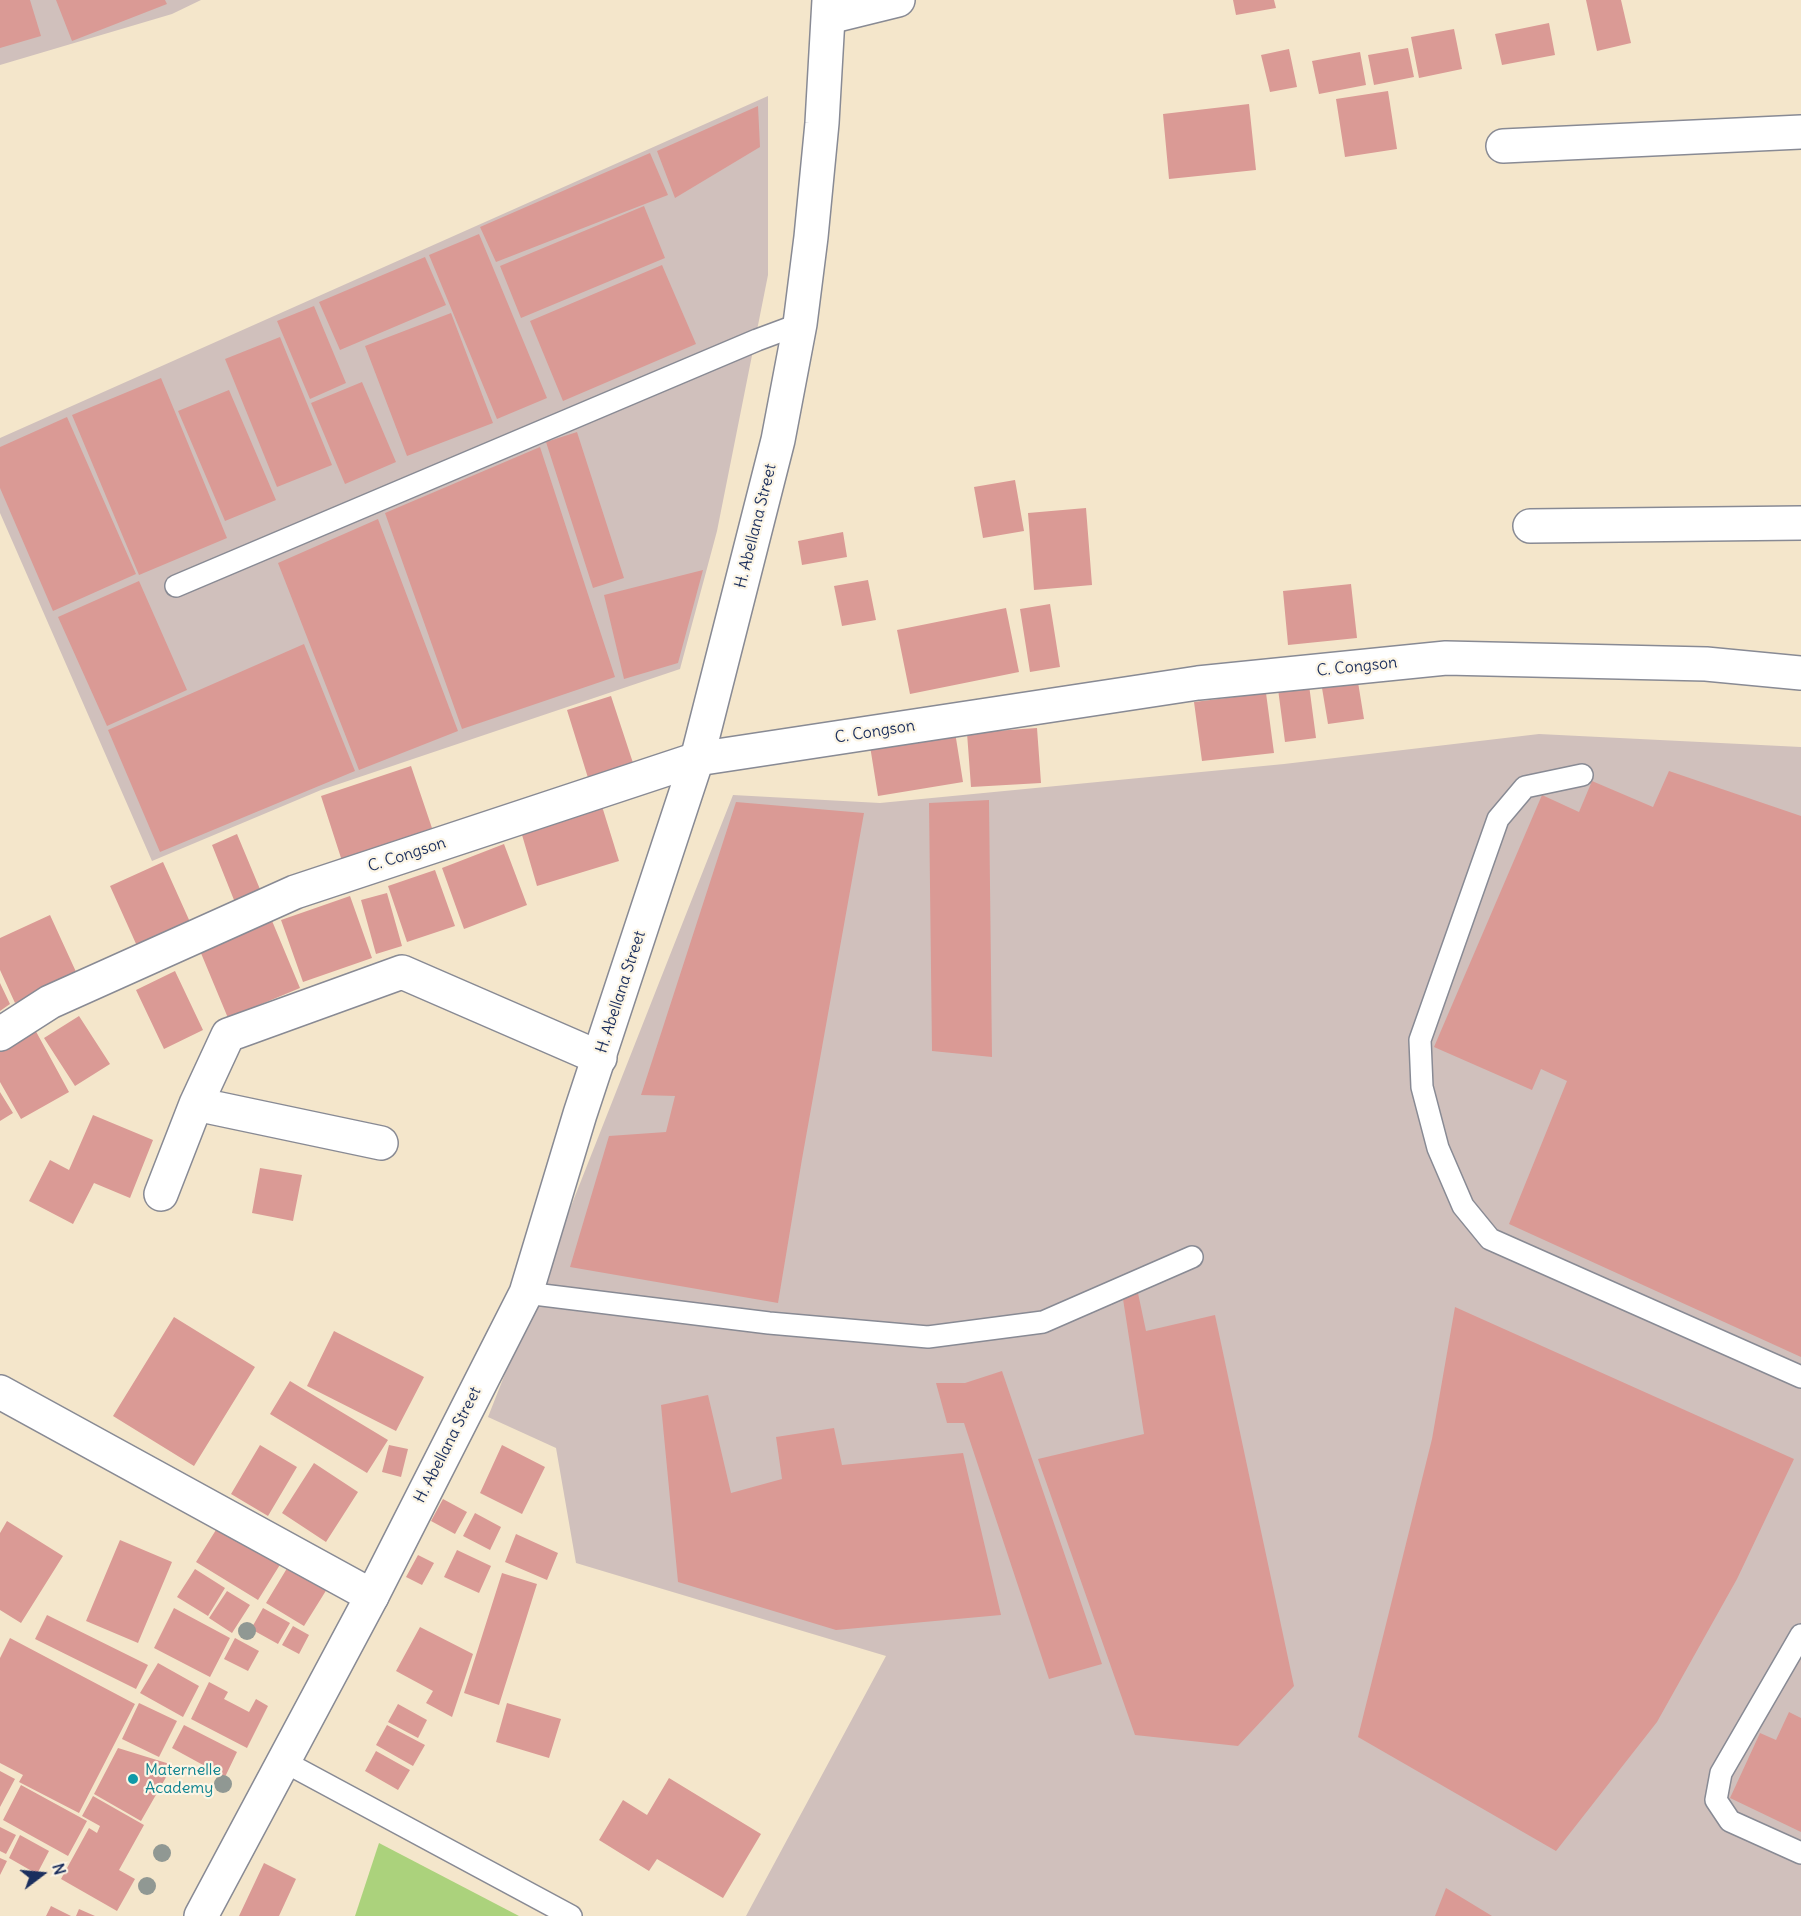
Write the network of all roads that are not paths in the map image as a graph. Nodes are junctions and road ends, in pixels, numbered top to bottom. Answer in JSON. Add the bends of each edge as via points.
{"nodes":[{"id":1,"x":898,"y":0,"type":"edge"},
{"id":2,"x":829,"y":8,"type":"edge"},
{"id":3,"x":1801,"y":132,"type":"edge"},
{"id":4,"x":1503,"y":146,"type":"dead end"},
{"id":5,"x":800,"y":324,"type":"junction"},
{"id":6,"x":1801,"y":523,"type":"edge"},
{"id":7,"x":1530,"y":526,"type":"dead end"},
{"id":8,"x":176,"y":586,"type":"dead end"},
{"id":9,"x":1801,"y":673,"type":"edge"},
{"id":10,"x":697,"y":759,"type":"junction"},
{"id":11,"x":1582,"y":775,"type":"dead end"},
{"id":12,"x":0,"y":1034,"type":"edge"},
{"id":13,"x":600,"y":1058,"type":"junction"},
{"id":14,"x":196,"y":1104,"type":"junction"},
{"id":15,"x":381,"y":1143,"type":"dead end"},
{"id":16,"x":161,"y":1194,"type":"dead end"},
{"id":17,"x":1192,"y":1257,"type":"dead end"},
{"id":18,"x":525,"y":1293,"type":"junction"},
{"id":19,"x":1801,"y":1377,"type":"edge"},
{"id":20,"x":0,"y":1392,"type":"edge"},
{"id":21,"x":372,"y":1596,"type":"junction"},
{"id":22,"x":1801,"y":1635,"type":"edge"},
{"id":23,"x":283,"y":1761,"type":"junction"},
{"id":24,"x":1801,"y":1853,"type":"edge"},
{"id":25,"x":201,"y":1916,"type":"edge"},
{"id":26,"x":571,"y":1916,"type":"edge"}],
"edges":[{"from":1,"to":2,"type":"street"},
{"from":2,"to":5,"type":"street","name":"H. Abellana Street","via":[[822,123]]},
{"from":3,"to":4,"type":"street"},
{"from":5,"to":8,"type":"lane"},
{"from":5,"to":10,"type":"street","name":"H. Abellana Street","via":[[778,440]]},
{"from":6,"to":7,"type":"street"},
{"from":9,"to":10,"type":"street","name":"C. Congson","via":[[1706,664],[1446,658],[1198,683]]},
{"from":10,"to":12,"type":"street","name":"C. Congson","via":[[295,892],[50,1002]]},
{"from":10,"to":13,"type":"street","name":"H. Abellana Street"},
{"from":11,"to":19,"type":"lane","via":[[1525,787],[1498,819],[1420,1040],[1422,1087],[1438,1148],[1463,1206],[1490,1239]]},
{"from":13,"to":14,"type":"street","via":[[402,972],[228,1035]]},
{"from":13,"to":18,"type":"street","name":"H. Abellana Street"},
{"from":14,"to":15,"type":"street"},
{"from":14,"to":16,"type":"street"},
{"from":17,"to":18,"type":"lane","via":[[1043,1322],[928,1337],[769,1323]]},
{"from":18,"to":21,"type":"street","name":"H. Abellana Street"},
{"from":20,"to":21,"type":"street"},
{"from":21,"to":23,"type":"street","name":"H. Abellana Street"},
{"from":22,"to":24,"type":"lane","via":[[1721,1773],[1716,1800],[1730,1821]]},
{"from":23,"to":25,"type":"street","name":"H. Abellana Street"},
{"from":23,"to":26,"type":"lane"}]}
